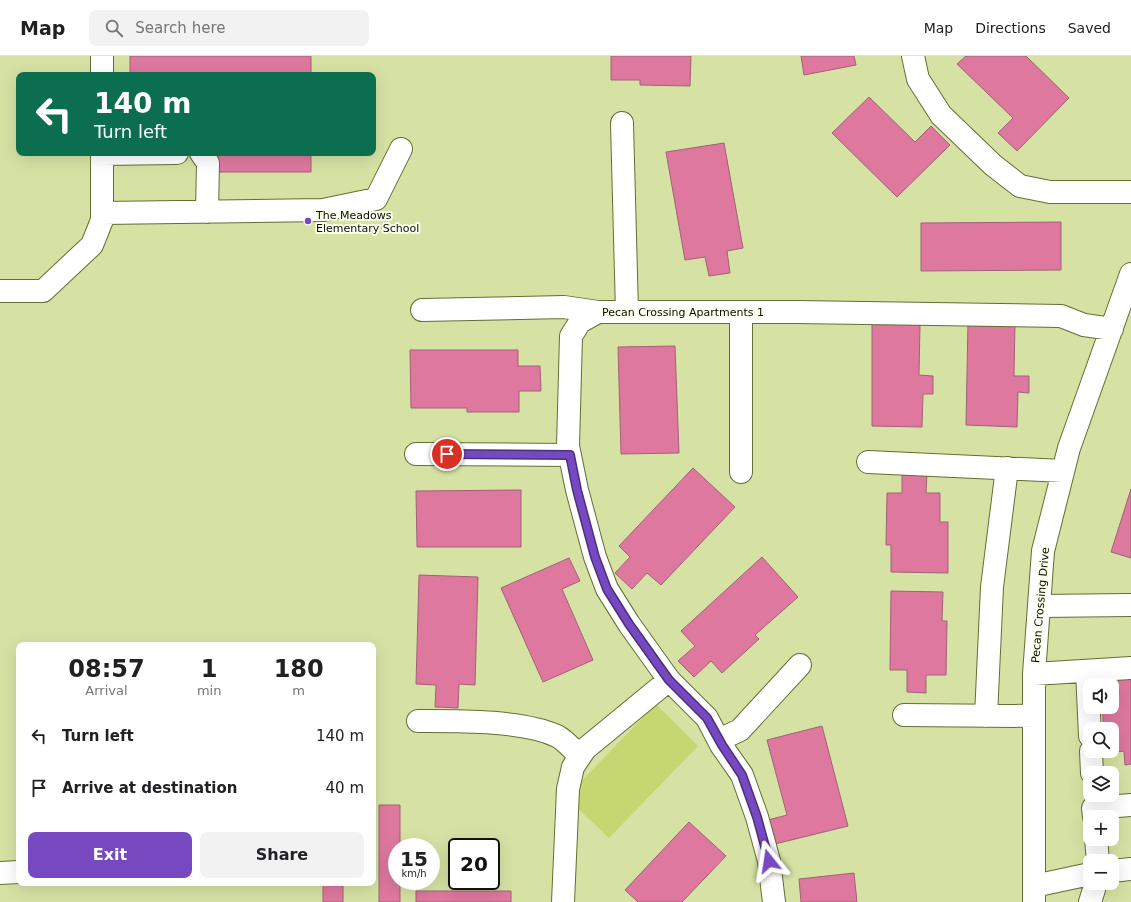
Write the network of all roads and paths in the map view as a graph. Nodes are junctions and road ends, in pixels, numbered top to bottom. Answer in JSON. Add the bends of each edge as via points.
{"nodes":[{"id":1,"x":102,"y":56,"type":"edge"},
{"id":2,"x":913,"y":56,"type":"edge"},
{"id":3,"x":102,"y":72,"type":"edge"},
{"id":4,"x":622,"y":123,"type":"dead end"},
{"id":5,"x":401,"y":149,"type":"dead end"},
{"id":6,"x":102,"y":156,"type":"edge"},
{"id":7,"x":203,"y":156,"type":"edge"},
{"id":8,"x":1131,"y":192,"type":"edge"},
{"id":9,"x":207,"y":212,"type":"junction"},
{"id":10,"x":102,"y":213,"type":"junction"},
{"id":11,"x":1131,"y":274,"type":"edge"},
{"id":12,"x":0,"y":291,"type":"edge"},
{"id":13,"x":422,"y":310,"type":"dead end"},
{"id":14,"x":598,"y":312,"type":"junction"},
{"id":15,"x":627,"y":312,"type":"junction"},
{"id":16,"x":741,"y":312,"type":"junction"},
{"id":17,"x":1112,"y":330,"type":"junction"},
{"id":18,"x":416,"y":454,"type":"dead end"},
{"id":19,"x":570,"y":455,"type":"junction"},
{"id":20,"x":868,"y":462,"type":"dead end"},
{"id":21,"x":1007,"y":468,"type":"junction"},
{"id":22,"x":1063,"y":470,"type":"junction"},
{"id":23,"x":741,"y":472,"type":"dead end"},
{"id":24,"x":1131,"y":605,"type":"edge"},
{"id":25,"x":1039,"y":606,"type":"junction"},
{"id":26,"x":800,"y":665,"type":"dead end"},
{"id":27,"x":1131,"y":668,"type":"edge"},
{"id":28,"x":1087,"y":671,"type":"junction"},
{"id":29,"x":1034,"y":674,"type":"junction"},
{"id":30,"x":669,"y":680,"type":"junction"},
{"id":31,"x":904,"y":716,"type":"dead end"},
{"id":32,"x":986,"y":716,"type":"junction"},
{"id":33,"x":1034,"y":716,"type":"junction"},
{"id":34,"x":418,"y":721,"type":"dead end"},
{"id":35,"x":1089,"y":722,"type":"edge"},
{"id":36,"x":719,"y":740,"type":"junction"},
{"id":37,"x":580,"y":756,"type":"junction"},
{"id":38,"x":1131,"y":805,"type":"edge"},
{"id":39,"x":1093,"y":807,"type":"edge"},
{"id":40,"x":1131,"y":869,"type":"edge"},
{"id":41,"x":1119,"y":870,"type":"edge"},
{"id":42,"x":16,"y":872,"type":"edge"},
{"id":43,"x":0,"y":873,"type":"edge"},
{"id":44,"x":1083,"y":876,"type":"edge"},
{"id":45,"x":1094,"y":890,"type":"edge"},
{"id":46,"x":1034,"y":894,"type":"edge"},
{"id":47,"x":563,"y":902,"type":"edge"},
{"id":48,"x":774,"y":902,"type":"edge"},
{"id":49,"x":1090,"y":902,"type":"edge"}],
"edges":[{"from":1,"to":3,"type":"street"},
{"from":2,"to":8,"type":"street","via":[[918,79],[941,115],[993,165],[1020,186],[1050,192]]},
{"from":4,"to":15,"type":"street"},
{"from":5,"to":9,"type":"street","via":[[376,200],[323,210]]},
{"from":6,"to":10,"type":"street"},
{"from":7,"to":9,"type":"street","via":[[208,164]]},
{"from":9,"to":10,"type":"street"},
{"from":10,"to":12,"type":"street","via":[[102,220],[92,245],[43,291]]},
{"from":11,"to":17,"type":"street","name":"Pecan Crossing Drive"},
{"from":13,"to":14,"type":"street","via":[[564,307]]},
{"from":14,"to":15,"type":"street","name":"Pecan Crossing Apartments 1"},
{"from":14,"to":19,"type":"street","name":"Pecan Crossing Apartments 1","via":[[580,322],[571,336],[568,446]]},
{"from":15,"to":16,"type":"street","name":"Pecan Crossing Apartments 1"},
{"from":16,"to":17,"type":"street","name":"Pecan Crossing Apartments 1","via":[[1061,316],[1084,325]]},
{"from":16,"to":23,"type":"street"},
{"from":17,"to":22,"type":"street","name":"Pecan Crossing Drive"},
{"from":18,"to":19,"type":"street"},
{"from":19,"to":30,"type":"street","name":"Pecan Crossing Apartments 1","via":[[593,550],[607,589]]},
{"from":20,"to":21,"type":"street"},
{"from":21,"to":22,"type":"street"},
{"from":21,"to":32,"type":"street","via":[[992,587]]},
{"from":22,"to":25,"type":"street","name":"Pecan Crossing Drive","via":[[1043,551]]},
{"from":24,"to":25,"type":"street"},
{"from":25,"to":29,"type":"street","name":"Pecan Crossing Drive"},
{"from":26,"to":36,"type":"street","via":[[740,730]]},
{"from":27,"to":28,"type":"street"},
{"from":28,"to":29,"type":"street"},
{"from":28,"to":35,"type":"street"},
{"from":29,"to":33,"type":"street","name":"Pecan Crossing Drive"},
{"from":30,"to":36,"type":"street","name":"Pecan Crossing Apartments 1","via":[[707,718]]},
{"from":30,"to":37,"type":"street","via":[[585,748]]},
{"from":31,"to":32,"type":"street"},
{"from":32,"to":33,"type":"street"},
{"from":33,"to":46,"type":"street","name":"Pecan Crossing Drive"},
{"from":34,"to":37,"type":"street","via":[[474,722],[525,727],[558,736]]},
{"from":36,"to":48,"type":"street","name":"Pecan Crossing Apartments 1","via":[[742,775],[757,817],[769,861]]},
{"from":37,"to":47,"type":"street","via":[[573,767],[568,789]]},
{"from":38,"to":39,"type":"street"},
{"from":40,"to":41,"type":"street"},
{"from":42,"to":43,"type":"street"},
{"from":44,"to":46,"type":"street"},
{"from":45,"to":49,"type":"street"}]}
